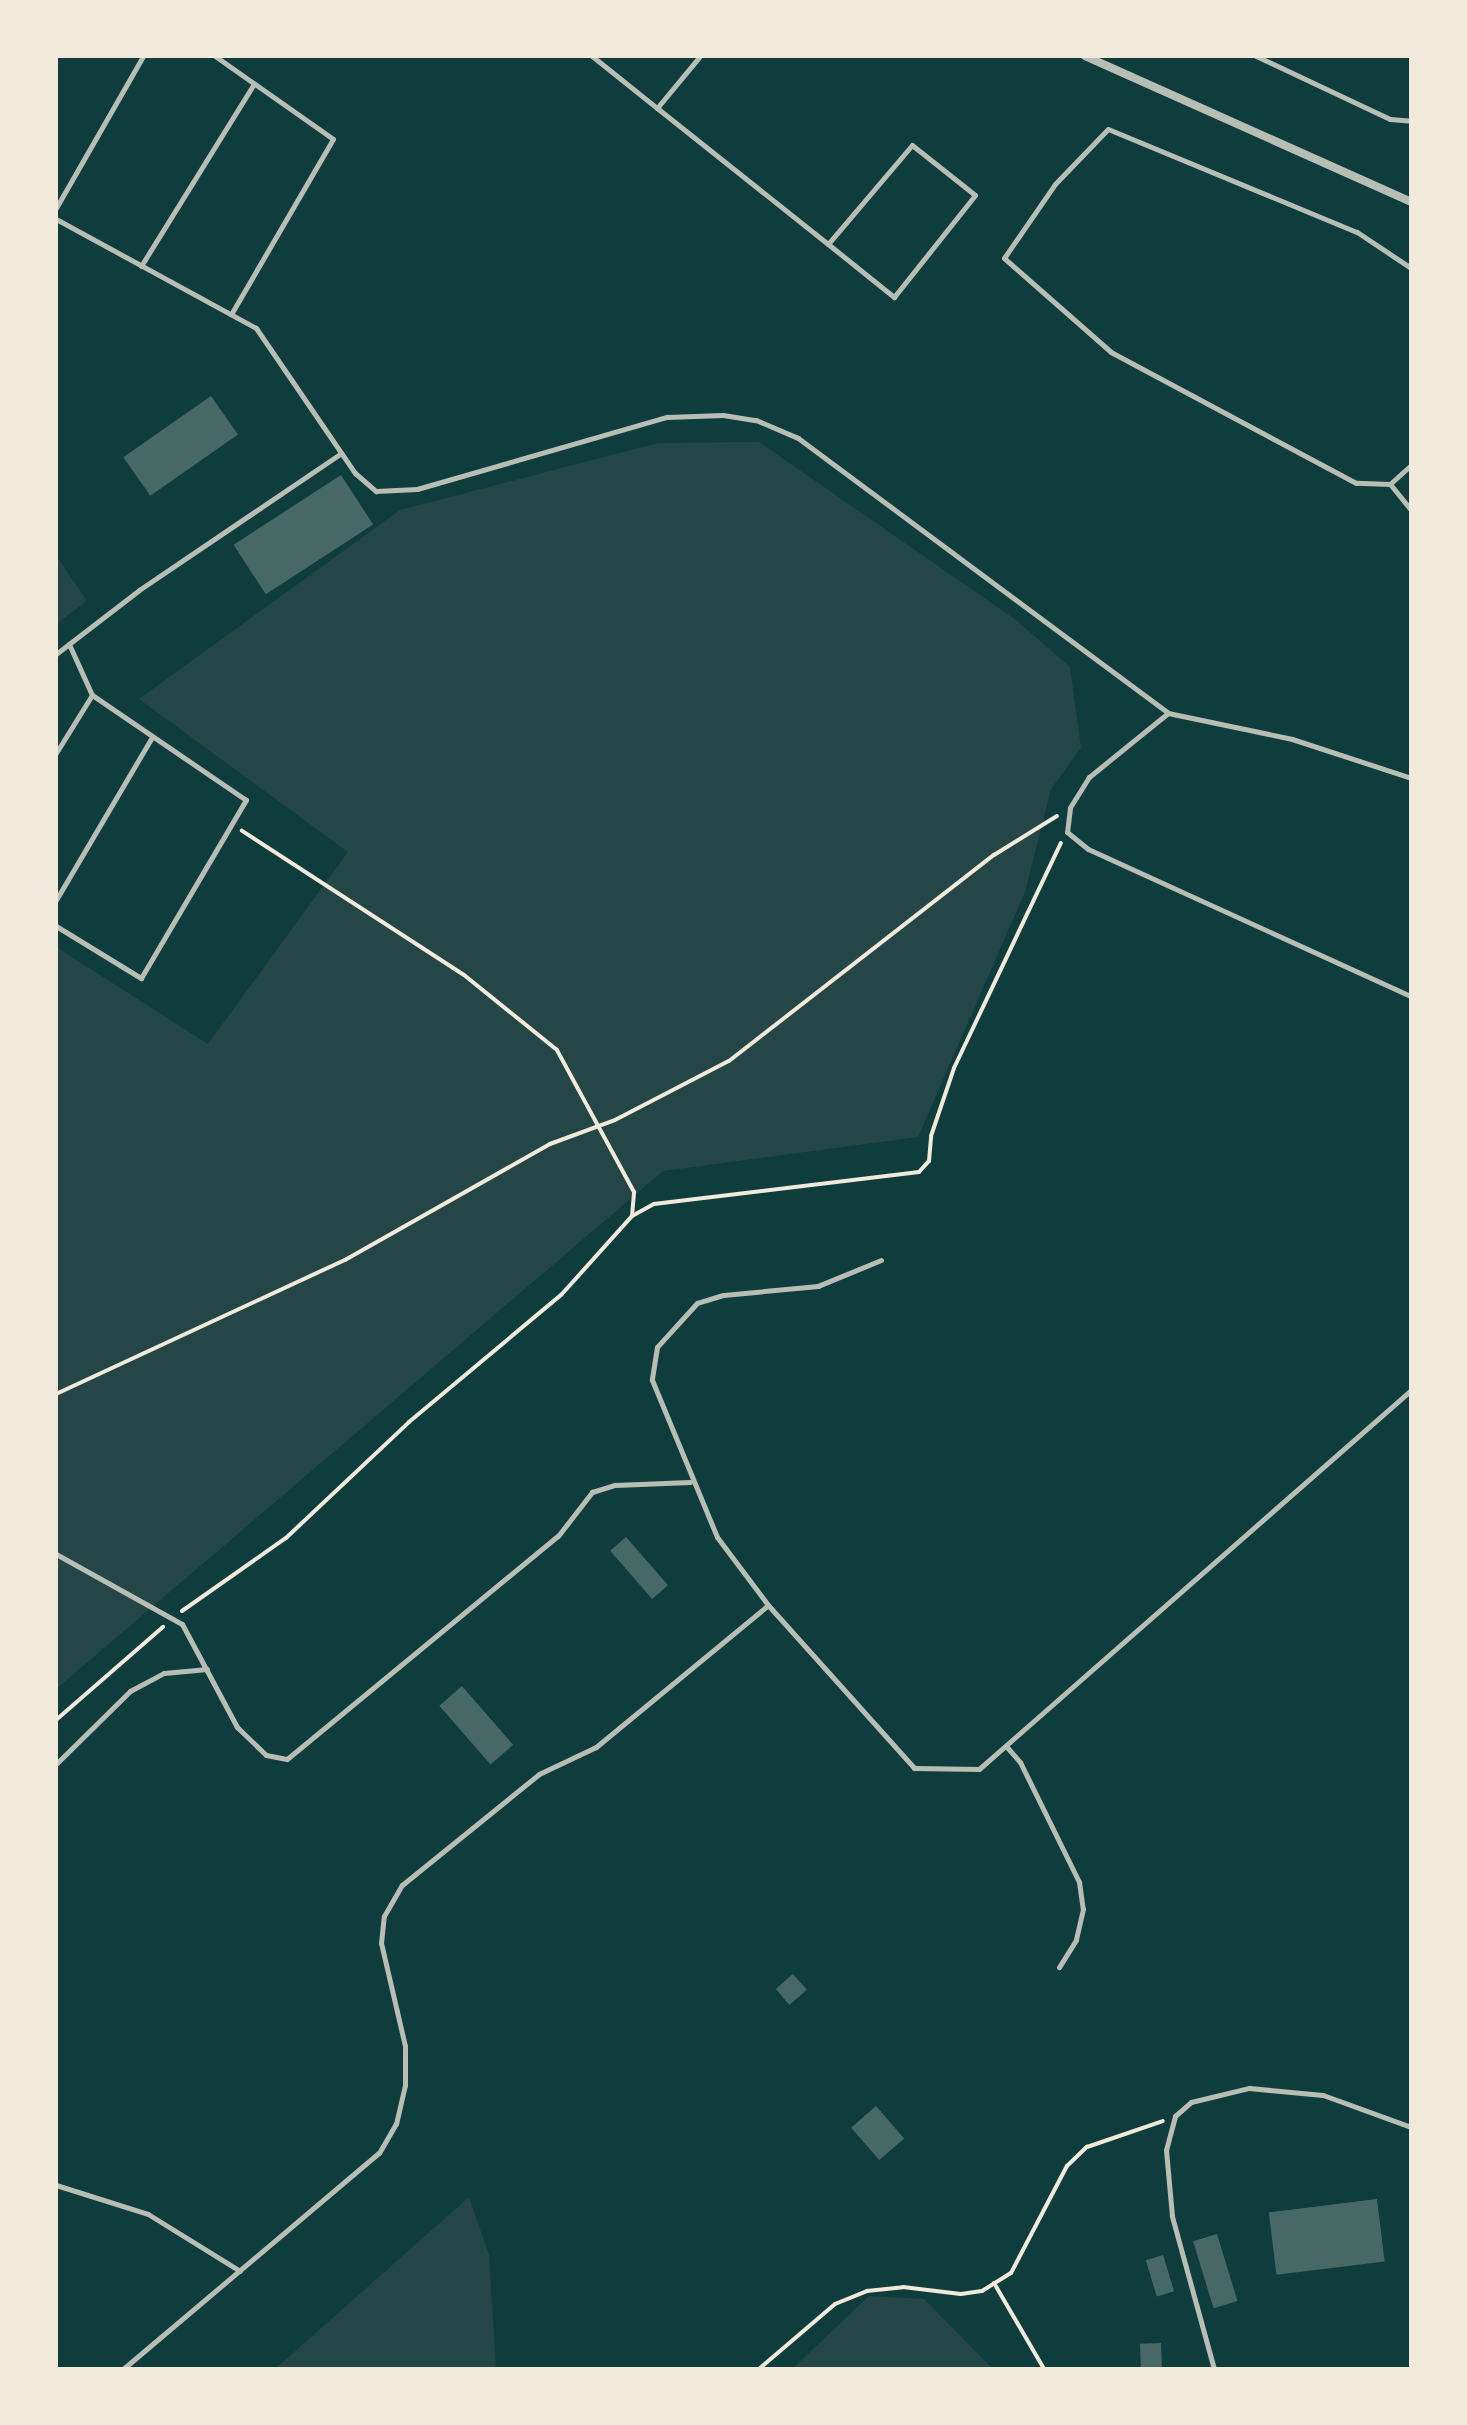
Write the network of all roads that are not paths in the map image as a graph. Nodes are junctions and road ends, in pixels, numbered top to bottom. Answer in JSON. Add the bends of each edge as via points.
{"nodes":[{"id":1,"x":143,"y":56,"type":"edge"},
{"id":2,"x":215,"y":56,"type":"edge"},
{"id":3,"x":700,"y":56,"type":"edge"},
{"id":4,"x":1085,"y":56,"type":"edge"},
{"id":5,"x":1256,"y":56,"type":"edge"},
{"id":6,"x":597,"y":57,"type":"edge"},
{"id":7,"x":254,"y":84,"type":"junction"},
{"id":8,"x":657,"y":108,"type":"junction"},
{"id":9,"x":1411,"y":121,"type":"edge"},
{"id":10,"x":1411,"y":202,"type":"edge"},
{"id":11,"x":56,"y":208,"type":"edge"},
{"id":12,"x":56,"y":219,"type":"edge"},
{"id":13,"x":828,"y":244,"type":"junction"},
{"id":14,"x":141,"y":266,"type":"junction"},
{"id":15,"x":1411,"y":268,"type":"edge"},
{"id":16,"x":231,"y":314,"type":"junction"},
{"id":17,"x":341,"y":453,"type":"junction"},
{"id":18,"x":1411,"y":465,"type":"edge"},
{"id":19,"x":1390,"y":484,"type":"junction"},
{"id":20,"x":1411,"y":510,"type":"edge"},
{"id":21,"x":69,"y":644,"type":"junction"},
{"id":22,"x":56,"y":654,"type":"edge"},
{"id":23,"x":92,"y":695,"type":"junction"},
{"id":24,"x":1168,"y":713,"type":"junction"},
{"id":25,"x":152,"y":737,"type":"junction"},
{"id":26,"x":56,"y":753,"type":"edge"},
{"id":27,"x":1411,"y":778,"type":"edge"},
{"id":28,"x":56,"y":900,"type":"edge"},
{"id":29,"x":56,"y":926,"type":"edge"},
{"id":30,"x":1411,"y":996,"type":"edge"},
{"id":31,"x":881,"y":1260,"type":"dead end"},
{"id":32,"x":1411,"y":1390,"type":"edge"},
{"id":33,"x":690,"y":1482,"type":"junction"},
{"id":34,"x":56,"y":1554,"type":"edge"},
{"id":35,"x":768,"y":1605,"type":"junction"},
{"id":36,"x":207,"y":1669,"type":"junction"},
{"id":37,"x":1006,"y":1746,"type":"junction"},
{"id":38,"x":56,"y":1764,"type":"edge"},
{"id":39,"x":1059,"y":1967,"type":"dead end"},
{"id":40,"x":1411,"y":2127,"type":"edge"},
{"id":41,"x":56,"y":2185,"type":"edge"},
{"id":42,"x":240,"y":2271,"type":"junction"},
{"id":43,"x":123,"y":2369,"type":"edge"},
{"id":44,"x":1214,"y":2369,"type":"edge"}],
"edges":[{"from":1,"to":11,"type":"lane"},
{"from":2,"to":7,"type":"lane"},
{"from":3,"to":8,"type":"lane"},
{"from":4,"to":10,"type":"street"},
{"from":5,"to":9,"type":"lane","via":[[1390,119]]},
{"from":6,"to":8,"type":"lane"},
{"from":7,"to":14,"type":"lane"},
{"from":7,"to":16,"type":"lane","via":[[333,139]]},
{"from":8,"to":13,"type":"lane"},
{"from":12,"to":14,"type":"lane"},
{"from":13,"to":13,"type":"lane","via":[[894,297],[975,195],[912,145]]},
{"from":14,"to":16,"type":"lane"},
{"from":15,"to":19,"type":"lane","via":[[1357,232],[1108,129],[1055,184],[1004,258],[1111,352],[1356,483]]},
{"from":16,"to":17,"type":"lane","via":[[256,328]]},
{"from":17,"to":21,"type":"lane"},
{"from":17,"to":24,"type":"lane","via":[[376,491],[417,489],[667,417],[756,420],[798,438]]},
{"from":18,"to":19,"type":"lane"},
{"from":19,"to":20,"type":"lane"},
{"from":21,"to":22,"type":"lane"},
{"from":21,"to":23,"type":"lane"},
{"from":23,"to":25,"type":"lane"},
{"from":23,"to":26,"type":"lane"},
{"from":24,"to":27,"type":"lane","via":[[1292,739]]},
{"from":24,"to":30,"type":"lane","via":[[1089,777],[1070,808],[1067,832],[1088,849]]},
{"from":25,"to":28,"type":"lane"},
{"from":25,"to":29,"type":"lane","via":[[246,800],[141,978]]},
{"from":31,"to":33,"type":"lane","via":[[818,1286],[723,1295],[697,1303],[678,1319],[657,1347],[652,1380]]},
{"from":32,"to":37,"type":"lane"},
{"from":33,"to":35,"type":"lane","via":[[717,1537]]},
{"from":33,"to":36,"type":"lane","via":[[615,1485],[592,1492],[558,1536],[287,1759],[266,1755],[237,1727]]},
{"from":34,"to":36,"type":"lane","via":[[182,1624]]},
{"from":35,"to":37,"type":"lane","via":[[914,1768],[979,1769]]},
{"from":35,"to":42,"type":"lane","via":[[596,1747],[539,1774],[402,1885],[384,1916],[381,1943],[405,2046],[405,2085],[396,2124],[379,2153]]},
{"from":36,"to":38,"type":"lane","via":[[164,1673],[130,1691]]},
{"from":37,"to":39,"type":"lane","via":[[1020,1762],[1079,1882],[1083,1909],[1076,1940]]},
{"from":40,"to":44,"type":"lane","via":[[1323,2095],[1249,2088],[1191,2102],[1175,2116],[1166,2150],[1172,2216]]},
{"from":41,"to":42,"type":"lane","via":[[148,2214]]},
{"from":42,"to":43,"type":"lane"}]}
